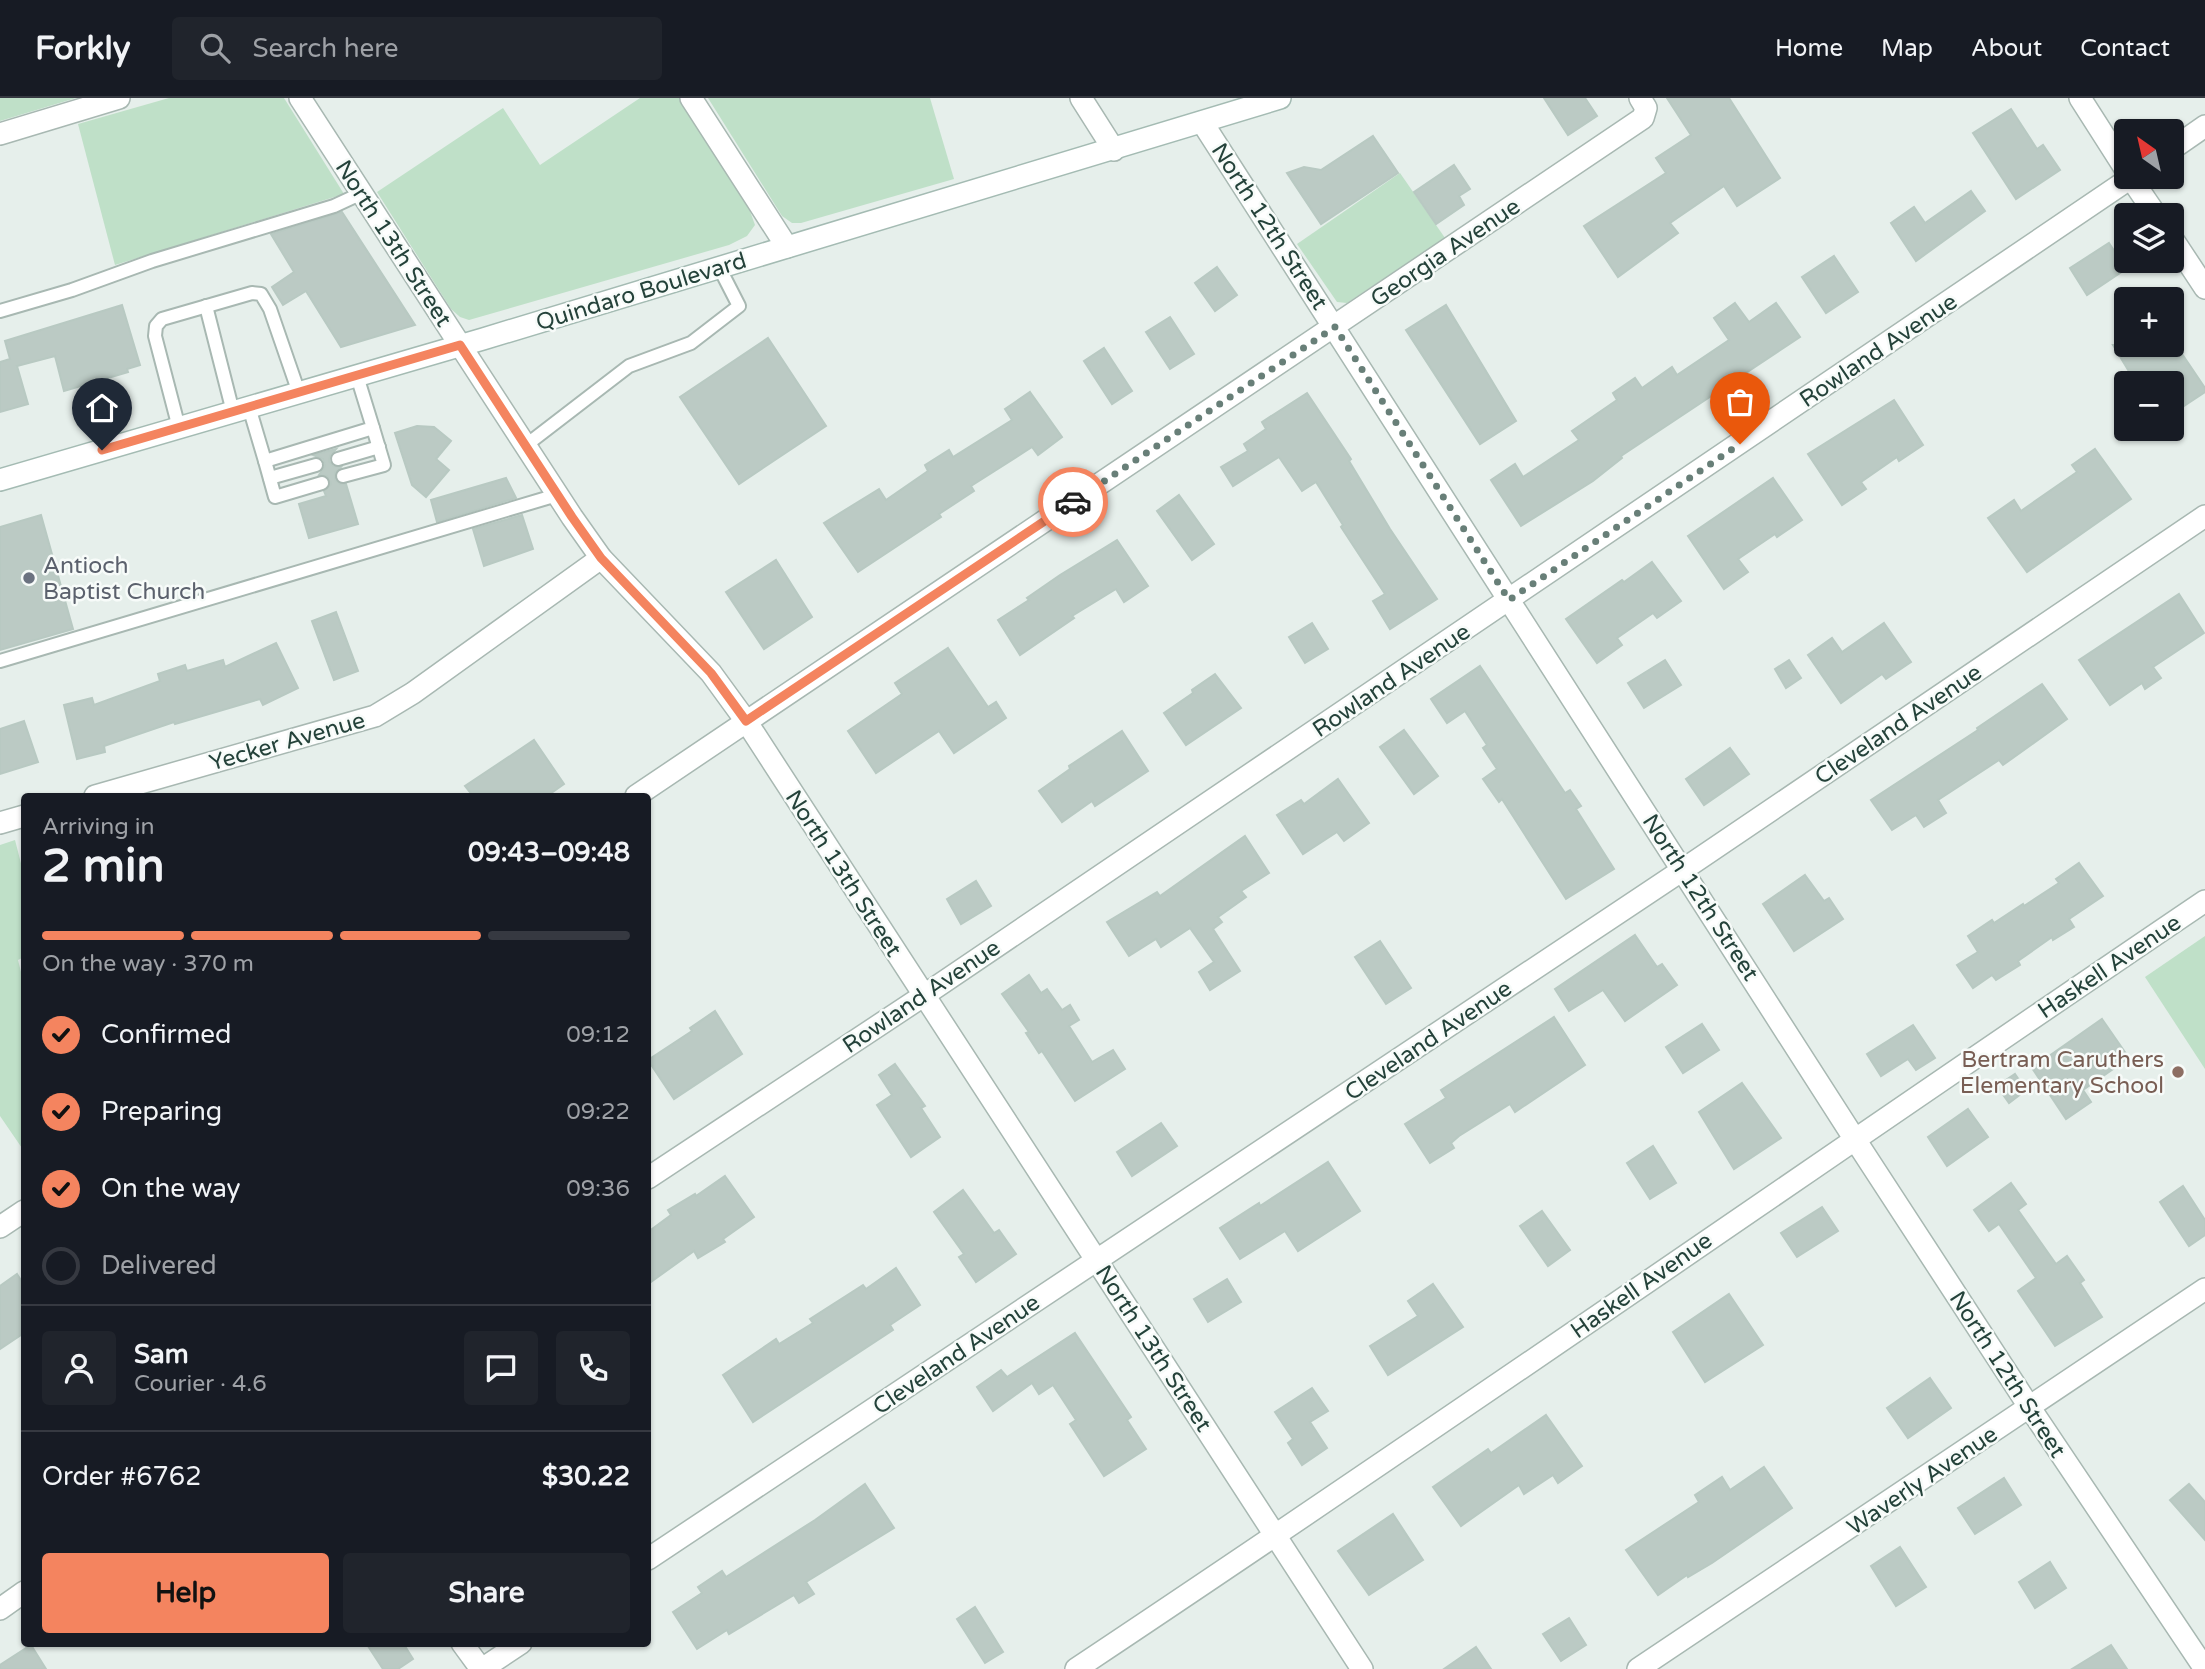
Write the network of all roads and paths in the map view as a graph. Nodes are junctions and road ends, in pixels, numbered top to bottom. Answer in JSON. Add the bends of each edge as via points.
{"nodes":[{"id":1,"x":118,"y":98,"type":"edge"},
{"id":2,"x":300,"y":98,"type":"edge"},
{"id":3,"x":691,"y":98,"type":"edge"},
{"id":4,"x":1080,"y":98,"type":"edge"},
{"id":5,"x":1280,"y":98,"type":"edge"},
{"id":6,"x":1640,"y":98,"type":"edge"},
{"id":7,"x":2080,"y":98,"type":"edge"},
{"id":8,"x":1202,"y":122,"type":"junction"},
{"id":9,"x":2205,"y":126,"type":"edge"},
{"id":10,"x":0,"y":134,"type":"edge"},
{"id":11,"x":2184,"y":141,"type":"edge"},
{"id":12,"x":1114,"y":150,"type":"junction"},
{"id":13,"x":2114,"y":151,"type":"edge"},
{"id":14,"x":2114,"y":189,"type":"edge"},
{"id":15,"x":362,"y":193,"type":"junction"},
{"id":16,"x":787,"y":247,"type":"junction"},
{"id":17,"x":2184,"y":257,"type":"edge"},
{"id":18,"x":719,"y":267,"type":"junction"},
{"id":19,"x":2205,"y":288,"type":"edge"},
{"id":20,"x":206,"y":306,"type":"junction"},
{"id":21,"x":0,"y":311,"type":"edge"},
{"id":22,"x":1335,"y":327,"type":"junction"},
{"id":23,"x":460,"y":345,"type":"junction"},
{"id":24,"x":357,"y":376,"type":"junction"},
{"id":25,"x":299,"y":393,"type":"junction"},
{"id":26,"x":241,"y":410,"type":"junction"},
{"id":27,"x":178,"y":428,"type":"junction"},
{"id":28,"x":373,"y":428,"type":"junction"},
{"id":29,"x":525,"y":446,"type":"junction"},
{"id":30,"x":379,"y":447,"type":"junction"},
{"id":31,"x":338,"y":458,"type":"dead end"},
{"id":32,"x":265,"y":461,"type":"junction"},
{"id":33,"x":316,"y":466,"type":"dead end"},
{"id":34,"x":344,"y":476,"type":"dead end"},
{"id":35,"x":270,"y":478,"type":"junction"},
{"id":36,"x":0,"y":480,"type":"edge"},
{"id":37,"x":322,"y":483,"type":"dead end"},
{"id":38,"x":557,"y":495,"type":"junction"},
{"id":39,"x":2205,"y":516,"type":"edge"},
{"id":40,"x":601,"y":558,"type":"junction"},
{"id":41,"x":1509,"y":600,"type":"junction"},
{"id":42,"x":0,"y":661,"type":"edge"},
{"id":43,"x":746,"y":721,"type":"junction"},
{"id":44,"x":106,"y":793,"type":"edge"},
{"id":45,"x":640,"y":793,"type":"edge"},
{"id":46,"x":21,"y":818,"type":"edge"},
{"id":47,"x":0,"y":824,"type":"edge"},
{"id":48,"x":1684,"y":869,"type":"junction"},
{"id":49,"x":2205,"y":901,"type":"edge"},
{"id":50,"x":923,"y":996,"type":"junction"},
{"id":51,"x":1854,"y":1138,"type":"junction"},
{"id":52,"x":651,"y":1176,"type":"edge"},
{"id":53,"x":21,"y":1212,"type":"edge"},
{"id":54,"x":0,"y":1227,"type":"edge"},
{"id":55,"x":1097,"y":1261,"type":"junction"},
{"id":56,"x":2205,"y":1289,"type":"edge"},
{"id":57,"x":2030,"y":1408,"type":"junction"},
{"id":58,"x":1275,"y":1537,"type":"junction"},
{"id":59,"x":651,"y":1557,"type":"edge"},
{"id":60,"x":21,"y":1594,"type":"edge"},
{"id":61,"x":0,"y":1609,"type":"edge"},
{"id":62,"x":465,"y":1647,"type":"edge"},
{"id":63,"x":514,"y":1647,"type":"edge"},
{"id":64,"x":2204,"y":1668,"type":"edge"},
{"id":65,"x":482,"y":1669,"type":"edge"},
{"id":66,"x":1076,"y":1669,"type":"edge"},
{"id":67,"x":1362,"y":1669,"type":"edge"},
{"id":68,"x":1638,"y":1669,"type":"edge"}],
"edges":[{"from":1,"to":10,"type":"street"},
{"from":2,"to":15,"type":"street","name":"North 13th Street"},
{"from":3,"to":16,"type":"street"},
{"from":4,"to":12,"type":"street"},
{"from":5,"to":8,"type":"street","name":"Quindaro Boulevard"},
{"from":6,"to":22,"type":"street","name":"Georgia Avenue","via":[[1646,108],[1643,118]]},
{"from":7,"to":13,"type":"street"},
{"from":8,"to":12,"type":"street","name":"Quindaro Boulevard"},
{"from":8,"to":22,"type":"street","name":"North 12th Street"},
{"from":9,"to":11,"type":"street"},
{"from":12,"to":16,"type":"street","name":"Quindaro Boulevard"},
{"from":14,"to":41,"type":"street","name":"Rowland Avenue"},
{"from":15,"to":21,"type":"lane","via":[[334,206]]},
{"from":15,"to":23,"type":"street","name":"North 13th Street"},
{"from":16,"to":18,"type":"street","name":"Quindaro Boulevard"},
{"from":17,"to":19,"type":"street"},
{"from":18,"to":23,"type":"street","name":"Quindaro Boulevard"},
{"from":18,"to":29,"type":"lane","via":[[739,306],[691,343],[629,366]]},
{"from":20,"to":25,"type":"lane","via":[[261,294]]},
{"from":20,"to":26,"type":"lane"},
{"from":20,"to":27,"type":"lane","via":[[162,319],[156,326]]},
{"from":22,"to":41,"type":"street","name":"North 12th Street"},
{"from":22,"to":43,"type":"street","name":"Georgia Avenue"},
{"from":23,"to":24,"type":"street","name":"Quindaro Boulevard"},
{"from":23,"to":29,"type":"street","name":"North 13th Street"},
{"from":24,"to":25,"type":"street","name":"Quindaro Boulevard"},
{"from":24,"to":28,"type":"lane"},
{"from":25,"to":26,"type":"street","name":"Quindaro Boulevard"},
{"from":26,"to":27,"type":"street","name":"Quindaro Boulevard"},
{"from":26,"to":32,"type":"lane"},
{"from":27,"to":36,"type":"street","name":"Quindaro Boulevard"},
{"from":28,"to":30,"type":"lane"},
{"from":28,"to":32,"type":"lane"},
{"from":29,"to":38,"type":"street","name":"North 13th Street"},
{"from":30,"to":31,"type":"lane"},
{"from":30,"to":34,"type":"lane","via":[[384,465]]},
{"from":32,"to":35,"type":"lane"},
{"from":33,"to":35,"type":"lane"},
{"from":35,"to":37,"type":"lane","via":[[275,497]]},
{"from":38,"to":40,"type":"street","name":"North 13th Street"},
{"from":38,"to":42,"type":"lane"},
{"from":39,"to":48,"type":"street","name":"Cleveland Avenue"},
{"from":40,"to":43,"type":"street","name":"North 13th Street","via":[[711,673]]},
{"from":40,"to":44,"type":"street","name":"Yecker Avenue","via":[[375,716]]},
{"from":41,"to":48,"type":"street","name":"North 12th Street"},
{"from":41,"to":50,"type":"street","name":"Rowland Avenue"},
{"from":43,"to":45,"type":"street","name":"Georgia Avenue"},
{"from":43,"to":50,"type":"street","name":"North 13th Street"},
{"from":46,"to":47,"type":"street"},
{"from":48,"to":51,"type":"street","name":"North 12th Street"},
{"from":48,"to":55,"type":"street","name":"Cleveland Avenue"},
{"from":49,"to":51,"type":"street","name":"Haskell Avenue"},
{"from":50,"to":52,"type":"street","name":"Rowland Avenue"},
{"from":50,"to":55,"type":"street","name":"North 13th Street"},
{"from":51,"to":57,"type":"street","name":"North 12th Street"},
{"from":51,"to":58,"type":"street","name":"Haskell Avenue"},
{"from":53,"to":54,"type":"street"},
{"from":55,"to":58,"type":"street","name":"North 13th Street"},
{"from":55,"to":59,"type":"street","name":"Cleveland Avenue"},
{"from":56,"to":57,"type":"street","name":"Waverly Avenue"},
{"from":57,"to":64,"type":"street","name":"North 12th Street"},
{"from":57,"to":68,"type":"street","name":"Waverly Avenue"},
{"from":58,"to":66,"type":"street","name":"Haskell Avenue"},
{"from":58,"to":67,"type":"street","name":"North 13th Street"},
{"from":60,"to":61,"type":"street"},
{"from":62,"to":65,"type":"street"},
{"from":63,"to":65,"type":"street"}]}
